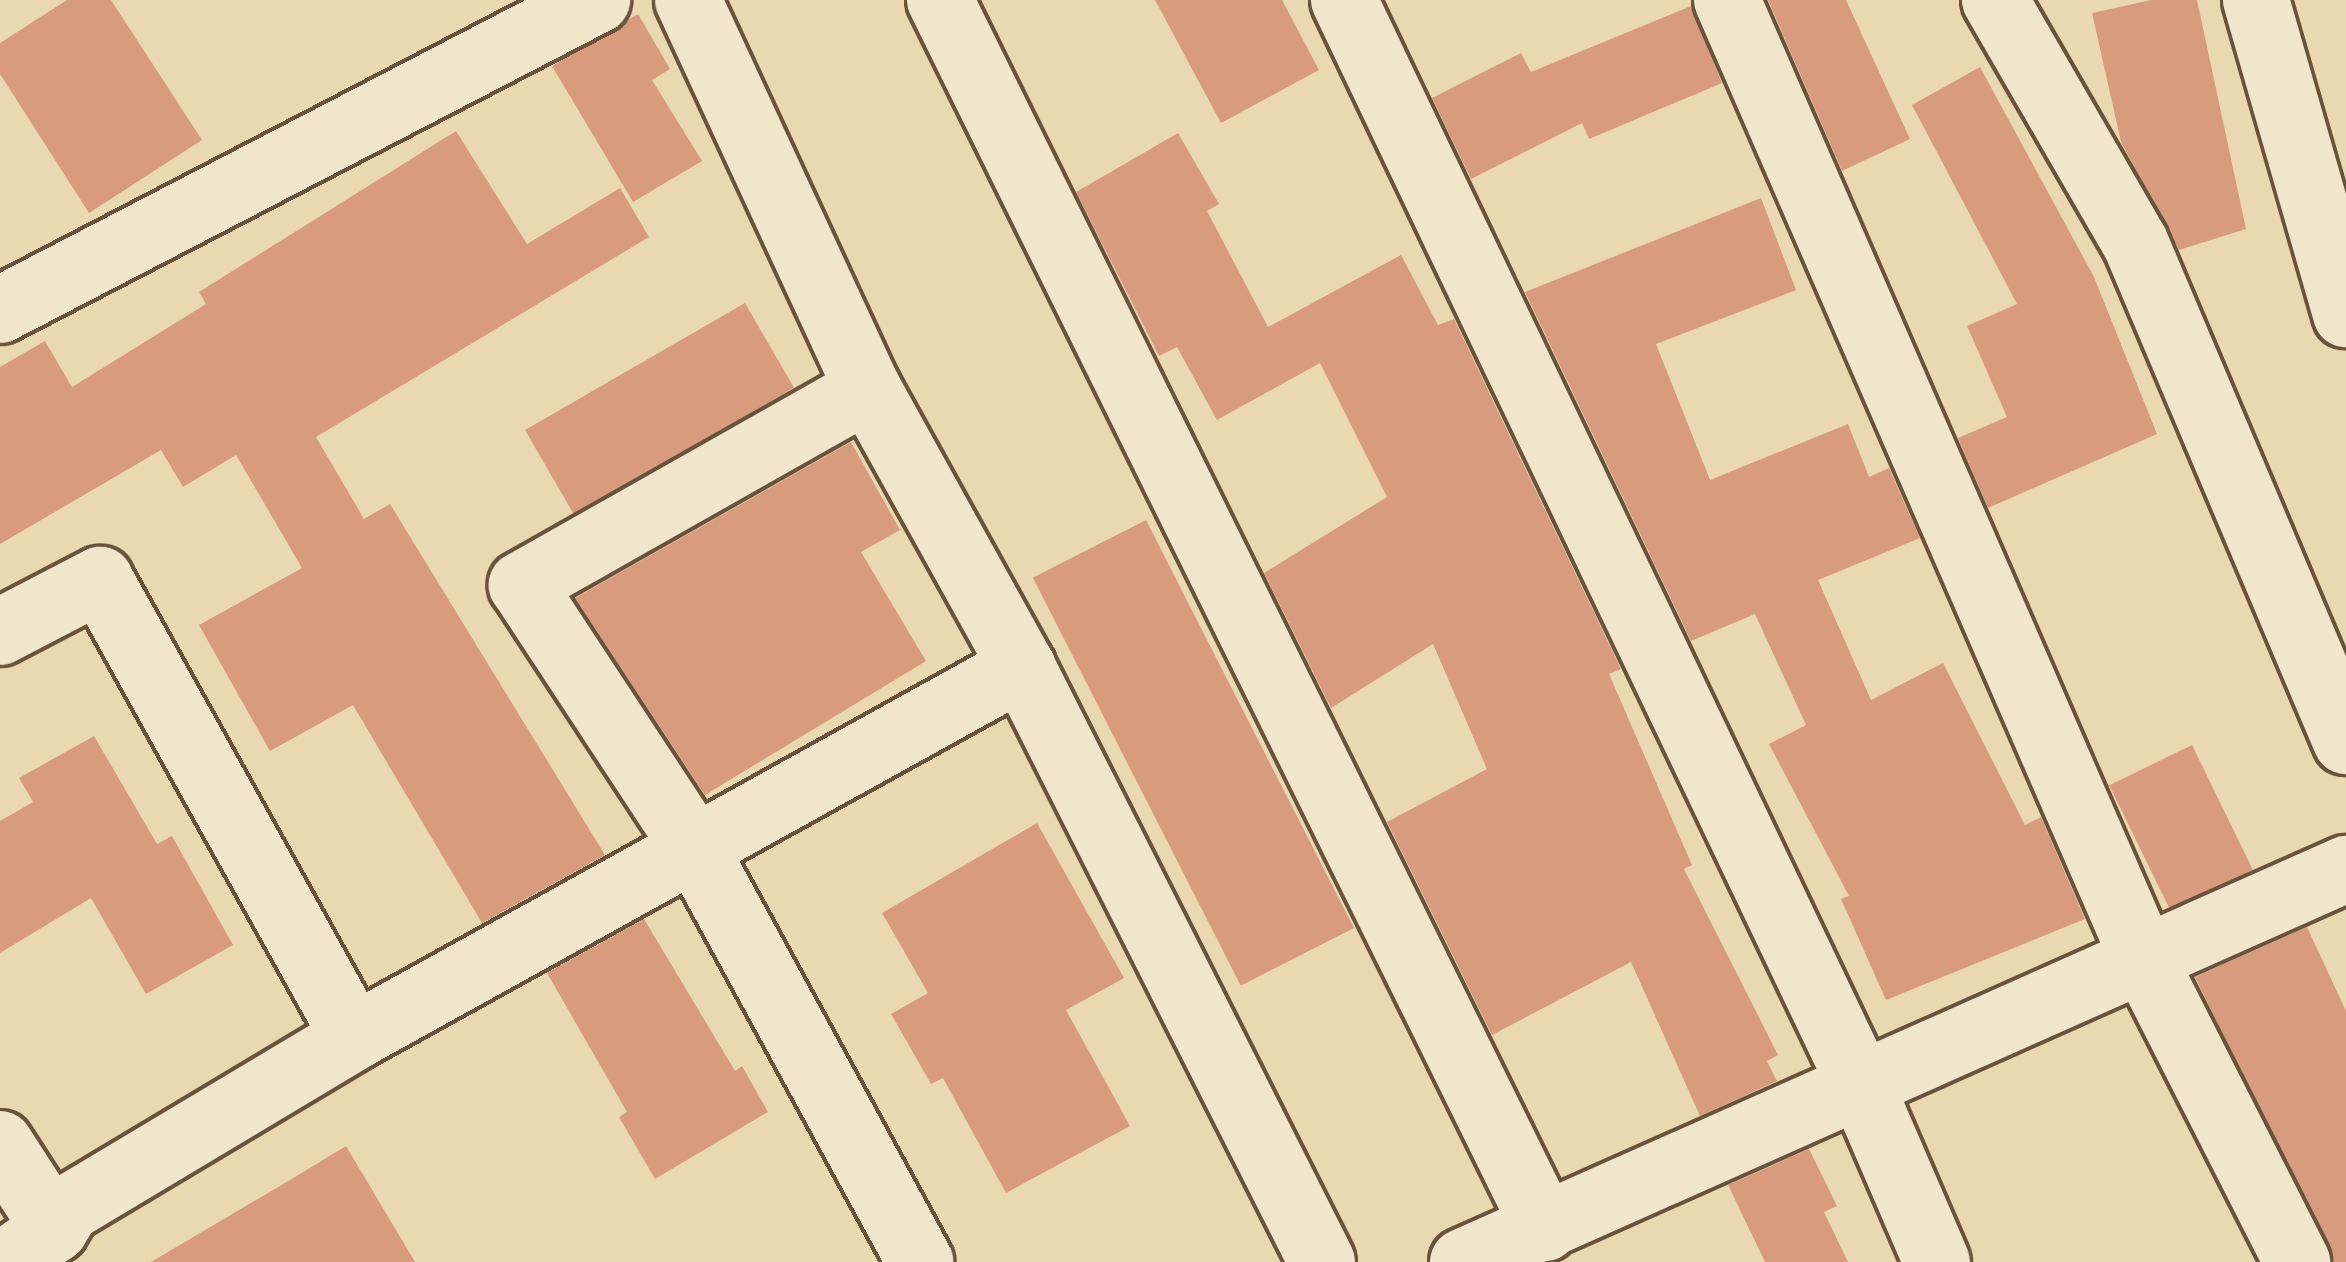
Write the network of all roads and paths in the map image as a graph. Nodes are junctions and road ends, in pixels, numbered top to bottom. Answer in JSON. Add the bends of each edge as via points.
{"nodes":[{"id":1,"x":597,"y":0,"type":"edge"},
{"id":2,"x":688,"y":0,"type":"edge"},
{"id":3,"x":940,"y":0,"type":"edge"},
{"id":4,"x":1344,"y":0,"type":"edge"},
{"id":5,"x":1727,"y":0,"type":"edge"},
{"id":6,"x":1995,"y":0,"type":"edge"},
{"id":7,"x":2256,"y":0,"type":"edge"},
{"id":8,"x":0,"y":310,"type":"edge"},
{"id":9,"x":2346,"y":314,"type":"edge"},
{"id":10,"x":868,"y":389,"type":"junction"},
{"id":11,"x":7,"y":613,"type":"edge"},
{"id":12,"x":1022,"y":667,"type":"junction"},
{"id":13,"x":2346,"y":741,"type":"edge"},
{"id":14,"x":693,"y":844,"type":"junction"},
{"id":15,"x":2346,"y":868,"type":"edge"},
{"id":16,"x":2144,"y":958,"type":"junction"},
{"id":17,"x":355,"y":1037,"type":"junction"},
{"id":18,"x":1859,"y":1081,"type":"junction"},
{"id":19,"x":0,"y":1144,"type":"edge"},
{"id":20,"x":1545,"y":1228,"type":"junction"},
{"id":21,"x":30,"y":1245,"type":"edge"},
{"id":22,"x":920,"y":1262,"type":"edge"},
{"id":23,"x":1322,"y":1262,"type":"edge"},
{"id":24,"x":1463,"y":1262,"type":"edge"},
{"id":25,"x":1937,"y":1262,"type":"edge"},
{"id":26,"x":2296,"y":1262,"type":"edge"}],
"edges":[{"from":1,"to":8,"type":"street"},
{"from":2,"to":10,"type":"street"},
{"from":3,"to":20,"type":"street"},
{"from":4,"to":18,"type":"street"},
{"from":5,"to":16,"type":"street"},
{"from":6,"to":13,"type":"street","via":[[2135,242]]},
{"from":7,"to":9,"type":"street"},
{"from":10,"to":12,"type":"street"},
{"from":10,"to":14,"type":"street","via":[[522,586]]},
{"from":11,"to":17,"type":"street","via":[[100,580]]},
{"from":12,"to":14,"type":"street"},
{"from":12,"to":23,"type":"street"},
{"from":14,"to":17,"type":"street"},
{"from":14,"to":22,"type":"street"},
{"from":15,"to":16,"type":"street"},
{"from":16,"to":18,"type":"street"},
{"from":16,"to":26,"type":"street"},
{"from":17,"to":21,"type":"street","via":[[67,1209]]},
{"from":18,"to":20,"type":"street"},
{"from":18,"to":25,"type":"street"},
{"from":19,"to":21,"type":"street"},
{"from":20,"to":24,"type":"street"}]}
